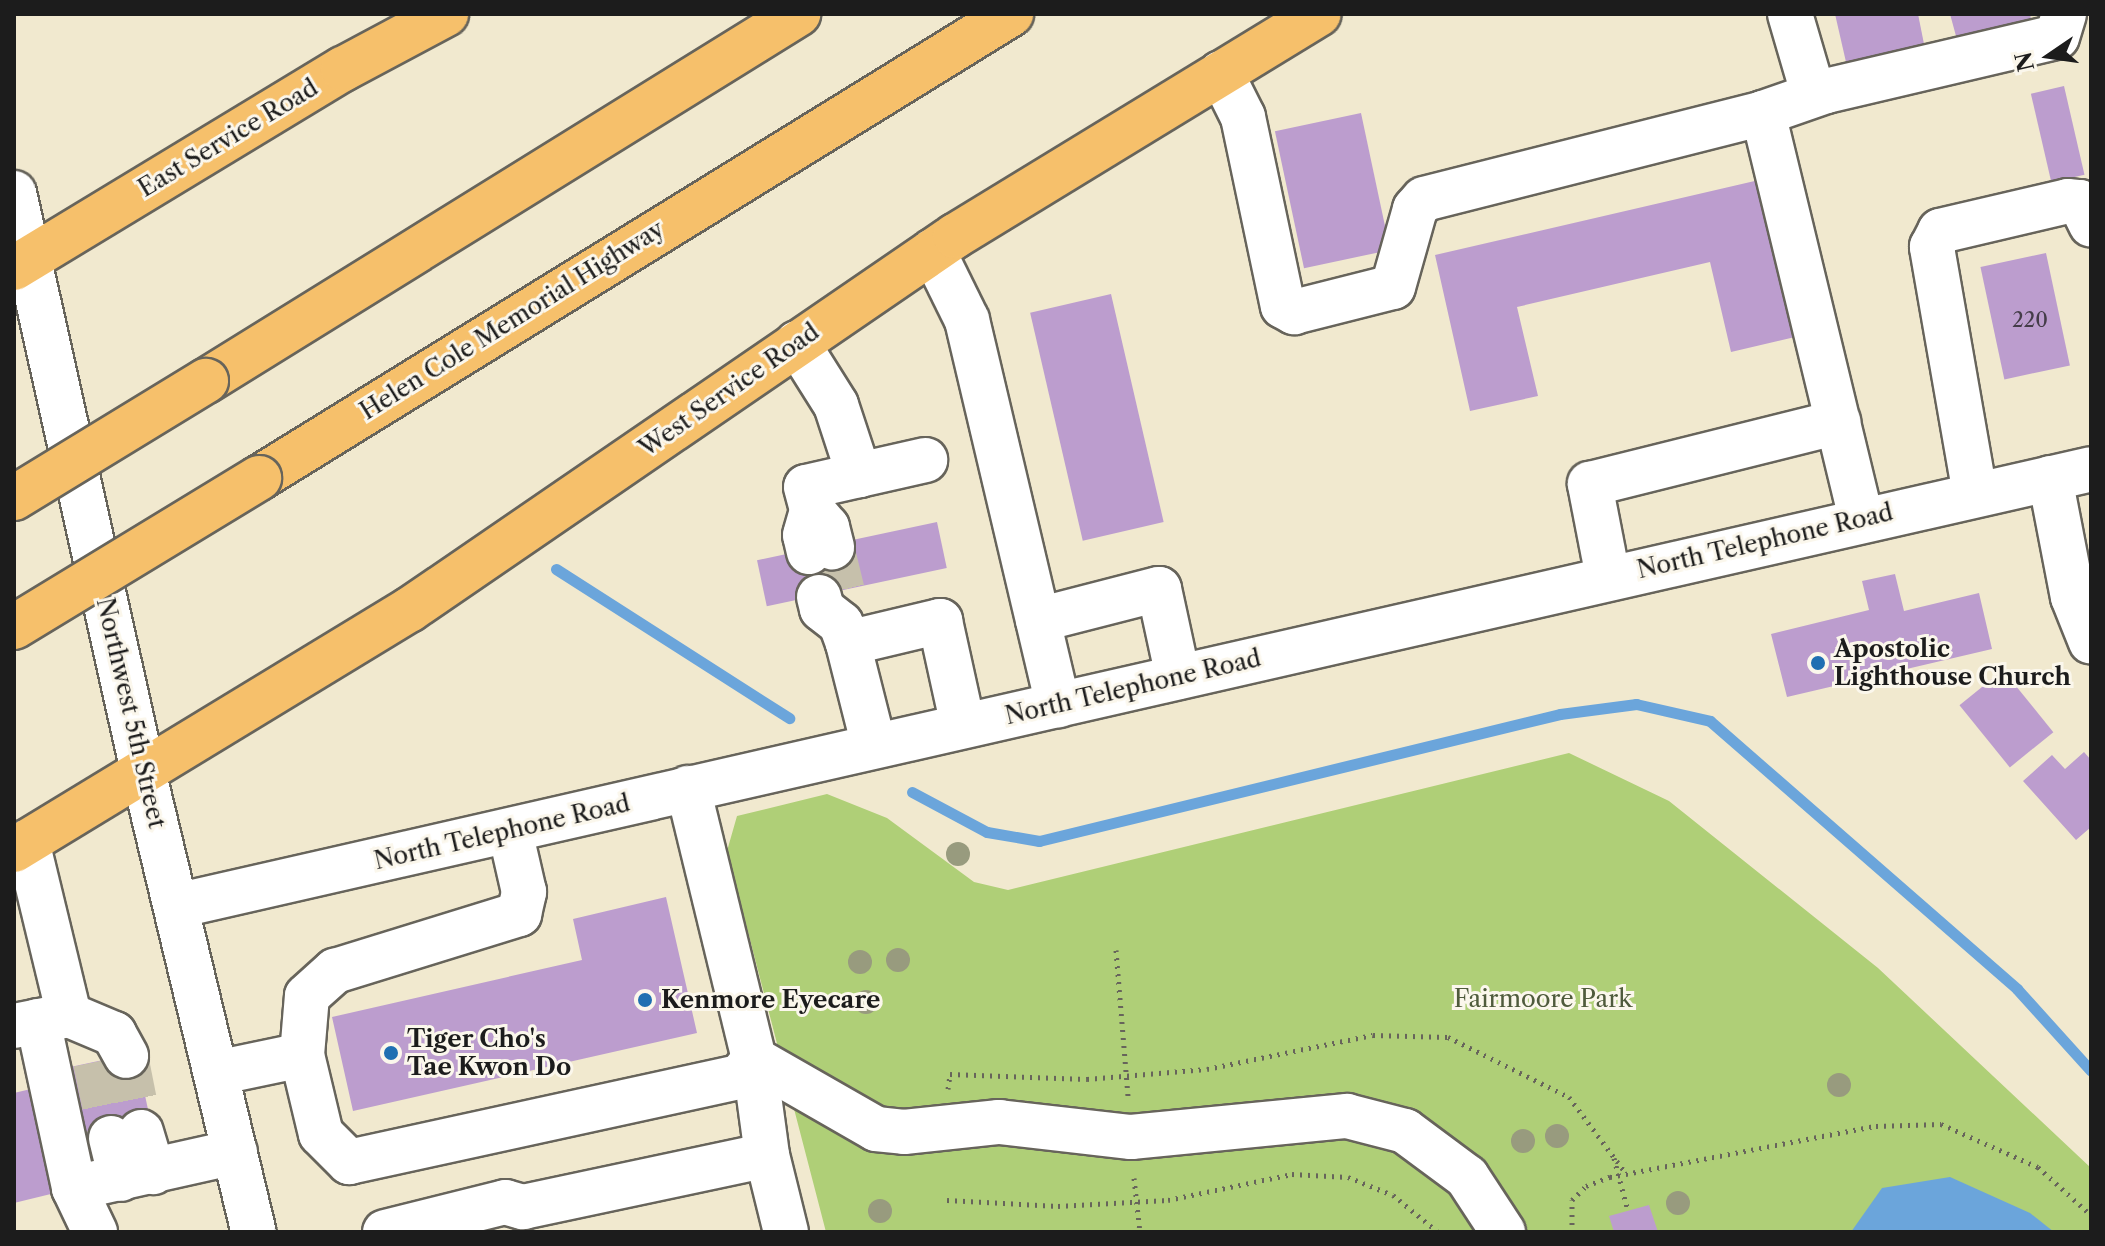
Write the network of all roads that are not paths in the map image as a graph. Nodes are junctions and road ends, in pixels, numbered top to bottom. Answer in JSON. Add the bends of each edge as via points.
{"nodes":[{"id":1,"x":446,"y":14,"type":"edge"},
{"id":2,"x":798,"y":14,"type":"edge"},
{"id":3,"x":1011,"y":14,"type":"edge"},
{"id":4,"x":1318,"y":14,"type":"edge"},
{"id":5,"x":1790,"y":14,"type":"edge"},
{"id":6,"x":2064,"y":14,"type":"edge"},
{"id":7,"x":1221,"y":73,"type":"junction"},
{"id":8,"x":1826,"y":91,"type":"junction"},
{"id":9,"x":1763,"y":113,"type":"junction"},
{"id":10,"x":14,"y":193,"type":"edge"},
{"id":11,"x":2091,"y":225,"type":"edge"},
{"id":12,"x":933,"y":251,"type":"junction"},
{"id":13,"x":22,"y":263,"type":"edge"},
{"id":14,"x":797,"y":343,"type":"junction"},
{"id":15,"x":1838,"y":422,"type":"junction"},
{"id":16,"x":925,"y":460,"type":"dead end"},
{"id":17,"x":2071,"y":474,"type":"edge"},
{"id":18,"x":859,"y":475,"type":"junction"},
{"id":19,"x":1975,"y":494,"type":"junction"},
{"id":20,"x":14,"y":498,"type":"edge"},
{"id":21,"x":1861,"y":519,"type":"junction"},
{"id":22,"x":818,"y":536,"type":"tunnel mouth"},
{"id":23,"x":1608,"y":577,"type":"junction"},
{"id":24,"x":1038,"y":620,"type":"junction"},
{"id":25,"x":14,"y":627,"type":"edge"},
{"id":26,"x":2091,"y":642,"type":"edge"},
{"id":27,"x":1178,"y":677,"type":"junction"},
{"id":28,"x":1058,"y":705,"type":"junction"},
{"id":29,"x":963,"y":726,"type":"junction"},
{"id":30,"x":864,"y":748,"type":"junction"},
{"id":31,"x":143,"y":771,"type":"junction"},
{"id":32,"x":688,"y":788,"type":"junction"},
{"id":33,"x":510,"y":831,"type":"junction"},
{"id":34,"x":21,"y":846,"type":"edge"},
{"id":35,"x":176,"y":906,"type":"junction"},
{"id":36,"x":51,"y":1020,"type":"edge"},
{"id":37,"x":302,"y":1055,"type":"junction"},
{"id":38,"x":110,"y":1059,"type":"tunnel mouth"},
{"id":39,"x":754,"y":1059,"type":"junction"},
{"id":40,"x":216,"y":1073,"type":"junction"},
{"id":41,"x":235,"y":1152,"type":"junction"},
{"id":42,"x":767,"y":1155,"type":"junction"},
{"id":43,"x":74,"y":1188,"type":"junction"},
{"id":44,"x":515,"y":1220,"type":"edge"},
{"id":45,"x":95,"y":1232,"type":"edge"},
{"id":46,"x":254,"y":1232,"type":"edge"},
{"id":47,"x":385,"y":1232,"type":"edge"},
{"id":48,"x":786,"y":1232,"type":"edge"},
{"id":49,"x":1503,"y":1232,"type":"edge"}],
"edges":[{"from":1,"to":13,"type":"main road","name":"East Service Road","via":[[343,69]]},
{"from":2,"to":20,"type":"main road","bridge":true},
{"from":3,"to":25,"type":"main road","name":"Helen Cole Memorial Highway","bridge":true},
{"from":4,"to":7,"type":"main road","name":"West Service Road"},
{"from":5,"to":8,"type":"street","via":[[1811,86]]},
{"from":6,"to":8,"type":"street","via":[[2057,37]]},
{"from":7,"to":9,"type":"street","via":[[1243,117],[1283,306],[1294,312],[1393,287],[1415,209],[1424,199]]},
{"from":7,"to":12,"type":"main road","name":"West Service Road"},
{"from":8,"to":9,"type":"street"},
{"from":9,"to":15,"type":"street"},
{"from":10,"to":13,"type":"street","name":"Northwest 5th Street"},
{"from":11,"to":19,"type":"street","via":[[2080,202],[2068,201],[1940,231],[1932,247]]},
{"from":12,"to":14,"type":"main road","name":"West Service Road"},
{"from":12,"to":24,"type":"street","via":[[967,320]]},
{"from":13,"to":31,"type":"street","name":"Northwest 5th Street"},
{"from":14,"to":18,"type":"street","via":[[836,405]]},
{"from":14,"to":31,"type":"main road","name":"West Service Road","via":[[409,610]]},
{"from":15,"to":21,"type":"street"},
{"from":15,"to":23,"type":"street","via":[[1590,484]]},
{"from":16,"to":18,"type":"street"},
{"from":17,"to":19,"type":"street","name":"North Telephone Road"},
{"from":17,"to":26,"type":"street","via":[[2073,597]]},
{"from":18,"to":22,"type":"street","via":[[806,487]]},
{"from":19,"to":21,"type":"street","name":"North Telephone Road"},
{"from":21,"to":23,"type":"street","name":"North Telephone Road"},
{"from":23,"to":27,"type":"street","name":"North Telephone Road"},
{"from":24,"to":27,"type":"street","via":[[1159,589]]},
{"from":24,"to":28,"type":"street"},
{"from":27,"to":28,"type":"street","name":"North Telephone Road"},
{"from":28,"to":29,"type":"street","name":"North Telephone Road"},
{"from":29,"to":30,"type":"street","name":"North Telephone Road"},
{"from":29,"to":30,"type":"street","via":[[940,621],[838,614]]},
{"from":30,"to":32,"type":"street","name":"North Telephone Road"},
{"from":31,"to":34,"type":"main road","name":"West Service Road"},
{"from":31,"to":35,"type":"street","name":"Northwest 5th Street"},
{"from":32,"to":33,"type":"street","name":"North Telephone Road"},
{"from":32,"to":39,"type":"street"},
{"from":33,"to":35,"type":"street","name":"North Telephone Road"},
{"from":33,"to":37,"type":"street","via":[[524,892],[519,914],[335,971],[307,996]]},
{"from":34,"to":36,"type":"street"},
{"from":35,"to":40,"type":"street","name":"Northwest 5th Street"},
{"from":36,"to":38,"type":"street","via":[[114,1034]]},
{"from":36,"to":43,"type":"street"},
{"from":37,"to":39,"type":"street","via":[[321,1134],[349,1162],[740,1077]]},
{"from":37,"to":40,"type":"street"},
{"from":39,"to":42,"type":"street"},
{"from":39,"to":49,"type":"street","via":[[876,1129],[904,1132],[999,1122],[1131,1137],[1347,1116],[1405,1131],[1467,1177]]},
{"from":40,"to":41,"type":"street","name":"Northwest 5th Street"},
{"from":41,"to":43,"type":"street","via":[[131,1155]]},
{"from":41,"to":46,"type":"street","name":"Northwest 5th Street"},
{"from":42,"to":44,"type":"street"},
{"from":42,"to":48,"type":"street"},
{"from":43,"to":45,"type":"street"},
{"from":44,"to":47,"type":"street","via":[[505,1202]]}]}
